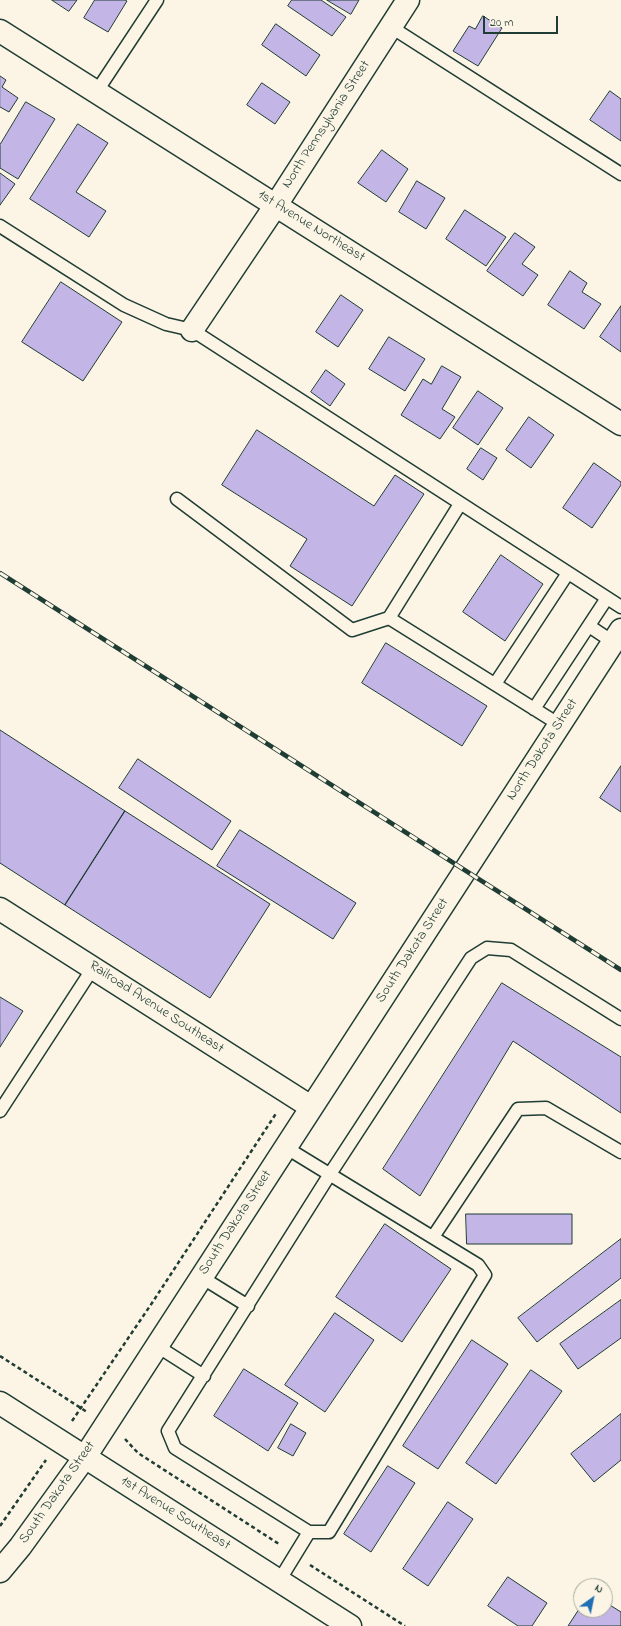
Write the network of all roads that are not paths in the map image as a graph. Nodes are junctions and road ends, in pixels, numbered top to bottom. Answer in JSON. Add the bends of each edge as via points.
{"nodes":[{"id":1,"x":157,"y":0,"type":"edge"},
{"id":2,"x":408,"y":0,"type":"edge"},
{"id":3,"x":391,"y":27,"type":"junction"},
{"id":4,"x":0,"y":30,"type":"edge"},
{"id":5,"x":97,"y":92,"type":"junction"},
{"id":6,"x":621,"y":174,"type":"edge"},
{"id":7,"x":276,"y":205,"type":"junction"},
{"id":8,"x":0,"y":226,"type":"edge"},
{"id":9,"x":192,"y":330,"type":"junction"},
{"id":10,"x":621,"y":424,"type":"edge"},
{"id":11,"x":177,"y":499,"type":"dead end"},
{"id":12,"x":460,"y":504,"type":"junction"},
{"id":13,"x":568,"y":573,"type":"junction"},
{"id":14,"x":607,"y":598,"type":"junction"},
{"id":15,"x":621,"y":607,"type":"edge"},
{"id":16,"x":389,"y":618,"type":"junction"},
{"id":17,"x":589,"y":626,"type":"junction"},
{"id":18,"x":617,"y":636,"type":"edge"},
{"id":19,"x":495,"y":684,"type":"junction"},
{"id":20,"x":534,"y":709,"type":"junction"},
{"id":21,"x":560,"y":725,"type":"junction"},
{"id":22,"x":465,"y":870,"type":"joint"},
{"id":23,"x":0,"y":909,"type":"edge"},
{"id":24,"x":93,"y":968,"type":"junction"},
{"id":25,"x":621,"y":1019,"type":"edge"},
{"id":26,"x":311,"y":1107,"type":"junction"},
{"id":27,"x":0,"y":1111,"type":"edge"},
{"id":28,"x":286,"y":1147,"type":"junction"},
{"id":29,"x":621,"y":1152,"type":"edge"},
{"id":30,"x":330,"y":1174,"type":"junction"},
{"id":31,"x":433,"y":1237,"type":"junction"},
{"id":32,"x":201,"y":1277,"type":"junction"},
{"id":33,"x":248,"y":1306,"type":"junction"},
{"id":34,"x":157,"y":1346,"type":"junction"},
{"id":35,"x":204,"y":1376,"type":"junction"},
{"id":36,"x":0,"y":1403,"type":"edge"},
{"id":37,"x":85,"y":1457,"type":"junction"},
{"id":38,"x":309,"y":1532,"type":"junction"},
{"id":39,"x":0,"y":1571,"type":"edge"},
{"id":40,"x":279,"y":1581,"type":"junction"},
{"id":41,"x":350,"y":1626,"type":"edge"}],
"edges":[{"from":1,"to":5,"type":"lane"},
{"from":2,"to":3,"type":"street","name":"North Pennsylvania Street"},
{"from":3,"to":6,"type":"lane"},
{"from":3,"to":7,"type":"street","name":"North Pennsylvania Street"},
{"from":4,"to":5,"type":"street","name":"1st Avenue Northeast"},
{"from":5,"to":7,"type":"street","name":"1st Avenue Northeast"},
{"from":7,"to":9,"type":"street","name":"North Pennsylvania Street"},
{"from":7,"to":10,"type":"street","name":"1st Avenue Northeast"},
{"from":8,"to":9,"type":"lane","via":[[124,305],[166,324]]},
{"from":9,"to":12,"type":"lane"},
{"from":11,"to":16,"type":"lane","via":[[352,630]]},
{"from":12,"to":13,"type":"lane"},
{"from":12,"to":16,"type":"lane"},
{"from":13,"to":14,"type":"lane"},
{"from":13,"to":19,"type":"lane"},
{"from":14,"to":15,"type":"lane"},
{"from":14,"to":17,"type":"lane"},
{"from":16,"to":19,"type":"lane"},
{"from":17,"to":18,"type":"lane"},
{"from":17,"to":20,"type":"lane"},
{"from":18,"to":21,"type":"street","name":"North Dakota Street"},
{"from":19,"to":20,"type":"lane"},
{"from":20,"to":21,"type":"lane"},
{"from":21,"to":22,"type":"street","name":"North Dakota Street"},
{"from":22,"to":26,"type":"street","name":"South Dakota Street"},
{"from":23,"to":24,"type":"street","name":"Railroad Avenue Southeast"},
{"from":24,"to":26,"type":"street","name":"Railroad Avenue Southeast"},
{"from":24,"to":27,"type":"lane"},
{"from":25,"to":30,"type":"lane","via":[[511,950],[486,948],[471,958]]},
{"from":26,"to":28,"type":"street","name":"South Dakota Street"},
{"from":28,"to":30,"type":"lane"},
{"from":28,"to":32,"type":"street","name":"South Dakota Street"},
{"from":29,"to":31,"type":"lane","via":[[546,1108],[518,1109]]},
{"from":30,"to":31,"type":"lane"},
{"from":30,"to":33,"type":"lane"},
{"from":31,"to":38,"type":"lane","via":[[478,1265],[485,1275],[329,1532]]},
{"from":32,"to":33,"type":"lane"},
{"from":32,"to":34,"type":"street","name":"South Dakota Street"},
{"from":33,"to":35,"type":"lane"},
{"from":34,"to":35,"type":"lane"},
{"from":34,"to":37,"type":"street","name":"South Dakota Street"},
{"from":35,"to":38,"type":"lane","via":[[168,1431],[175,1448]]},
{"from":36,"to":37,"type":"street","name":"1st Avenue Southeast"},
{"from":37,"to":39,"type":"street","name":"South Dakota Street"},
{"from":37,"to":40,"type":"street","name":"1st Avenue Southeast"},
{"from":38,"to":40,"type":"lane"},
{"from":40,"to":41,"type":"street","name":"1st Avenue Southeast"}]}
